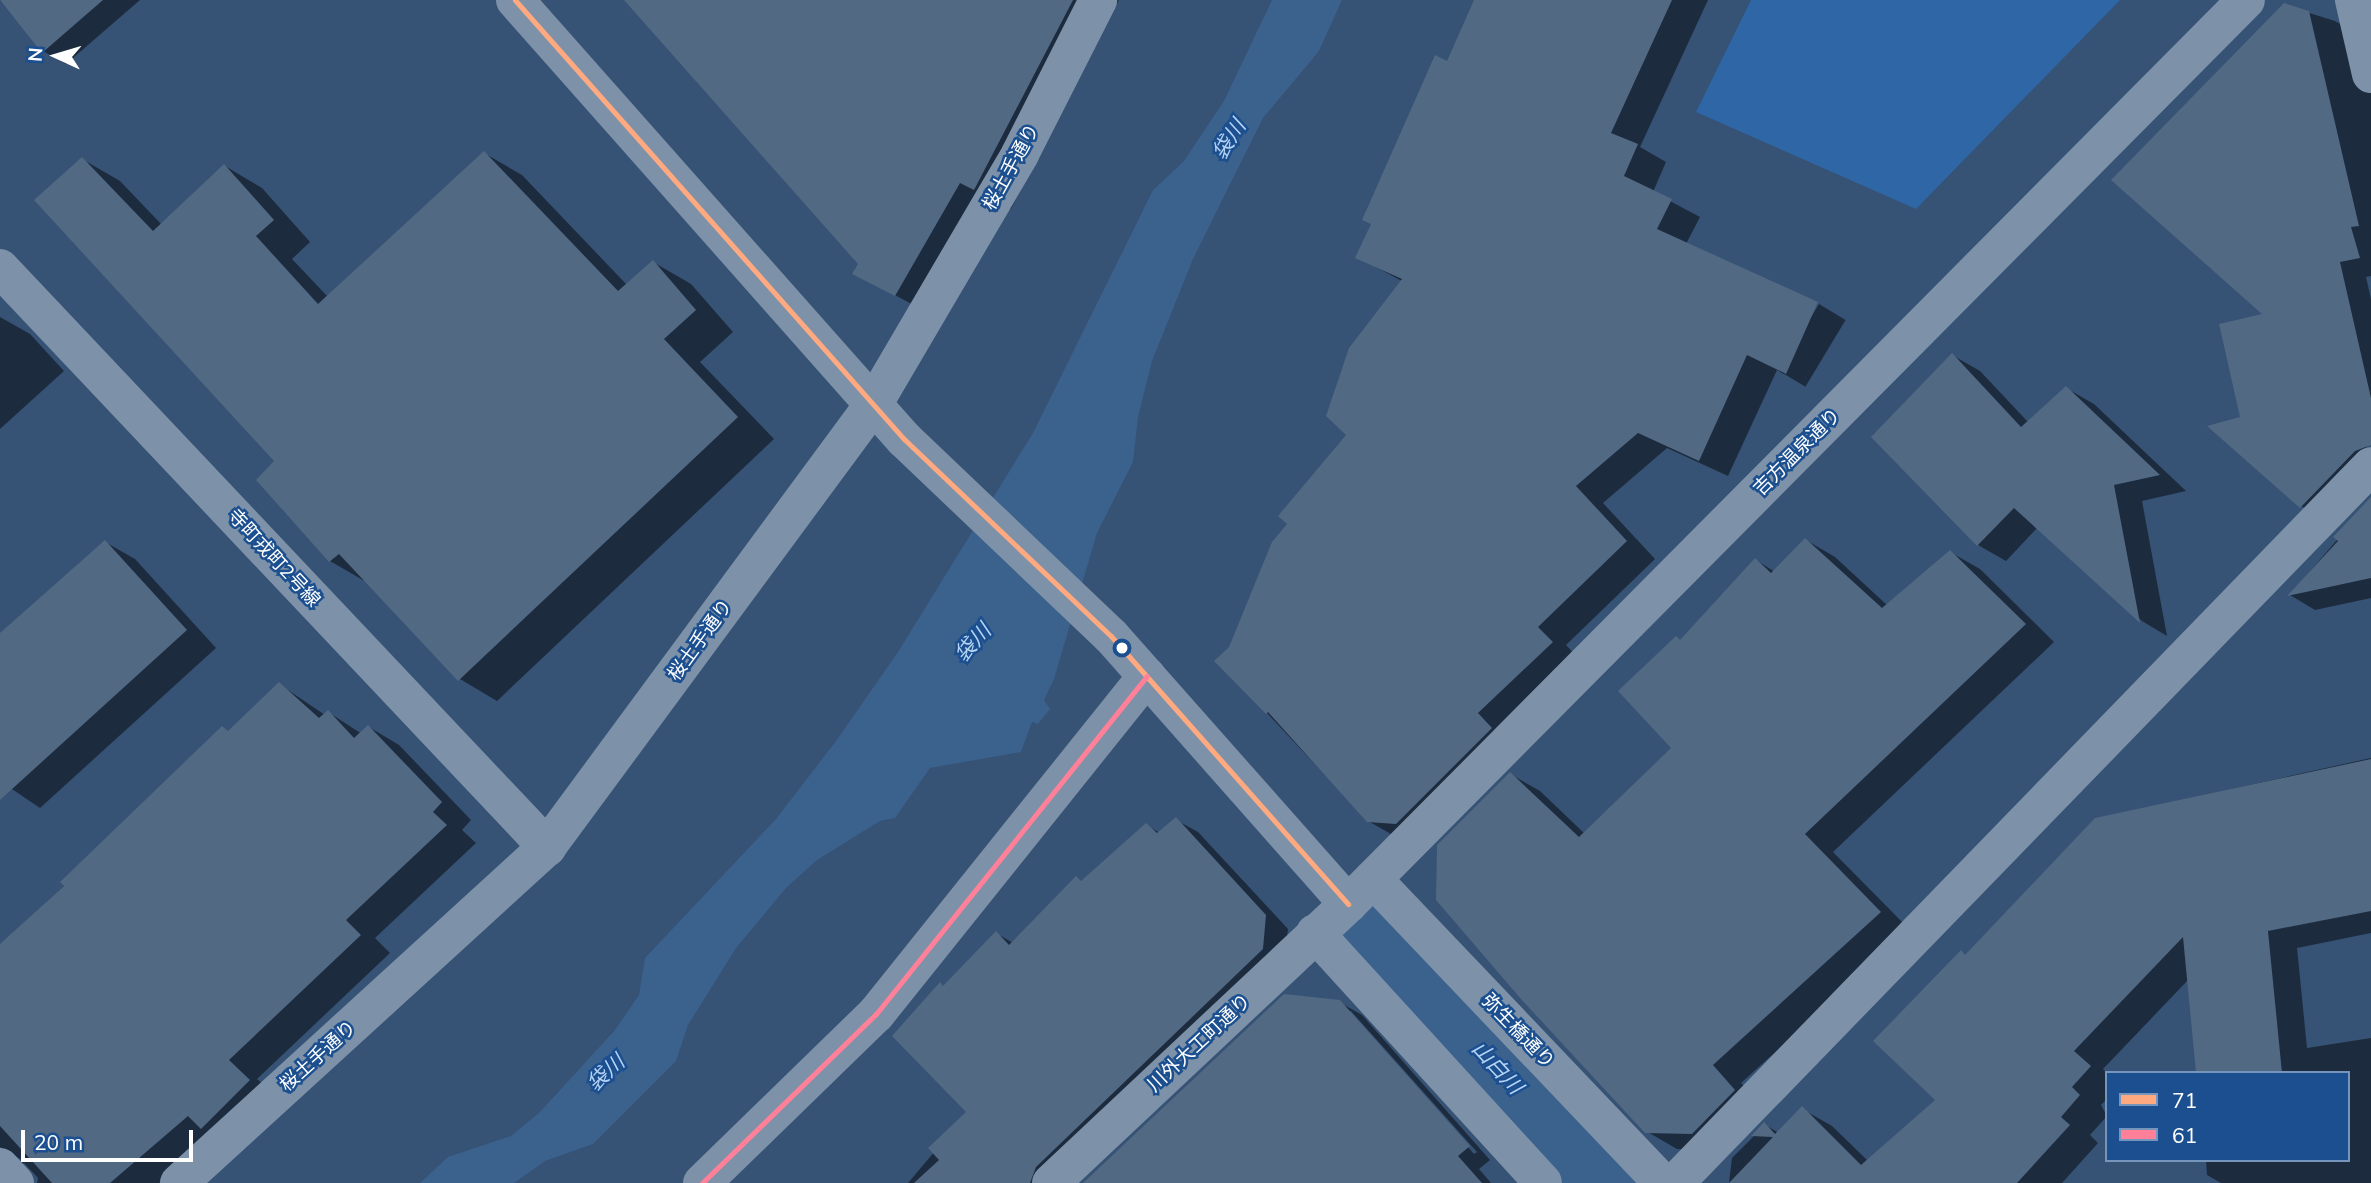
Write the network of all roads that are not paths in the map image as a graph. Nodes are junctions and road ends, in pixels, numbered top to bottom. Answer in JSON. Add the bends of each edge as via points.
{"nodes":[{"id":1,"x":515,"y":0,"type":"edge"},
{"id":2,"x":1098,"y":0,"type":"edge"},
{"id":3,"x":2246,"y":0,"type":"edge"},
{"id":4,"x":2354,"y":0,"type":"edge"},
{"id":5,"x":2371,"y":74,"type":"edge"},
{"id":6,"x":0,"y":268,"type":"edge"},
{"id":7,"x":873,"y":405,"type":"junction"},
{"id":8,"x":2371,"y":466,"type":"edge"},
{"id":9,"x":1147,"y":677,"type":"junction"},
{"id":10,"x":547,"y":847,"type":"junction"},
{"id":11,"x":1360,"y":891,"type":"junction"},
{"id":12,"x":1315,"y":933,"type":"junction"},
{"id":13,"x":0,"y":1167,"type":"edge"},
{"id":14,"x":15,"y":1183,"type":"edge"},
{"id":15,"x":179,"y":1183,"type":"edge"},
{"id":16,"x":702,"y":1183,"type":"edge"},
{"id":17,"x":1051,"y":1183,"type":"edge"},
{"id":18,"x":1543,"y":1183,"type":"edge"},
{"id":19,"x":1663,"y":1183,"type":"edge"},
{"id":20,"x":1675,"y":1183,"type":"edge"}],
"edges":[{"from":1,"to":7,"type":"street","name":"弥生橋通り"},
{"from":2,"to":7,"type":"street","name":"桜土手通り","via":[[1020,154]]},
{"from":3,"to":11,"type":"street","name":"吉方温泉通り"},
{"from":4,"to":5,"type":"street"},
{"from":6,"to":10,"type":"street","name":"寺町戎町2号線"},
{"from":7,"to":9,"type":"street","name":"弥生橋通り","via":[[1111,636]]},
{"from":7,"to":10,"type":"street","name":"桜土手通り"},
{"from":8,"to":20,"type":"street"},
{"from":9,"to":11,"type":"street","name":"弥生橋通り"},
{"from":9,"to":16,"type":"street","via":[[876,1014]]},
{"from":10,"to":15,"type":"street","name":"桜土手通り"},
{"from":11,"to":12,"type":"street","name":"川外大工町通り"},
{"from":11,"to":19,"type":"street","name":"弥生橋通り"},
{"from":12,"to":17,"type":"street","name":"川外大工町通り"},
{"from":12,"to":18,"type":"street"},
{"from":13,"to":14,"type":"street"}]}
